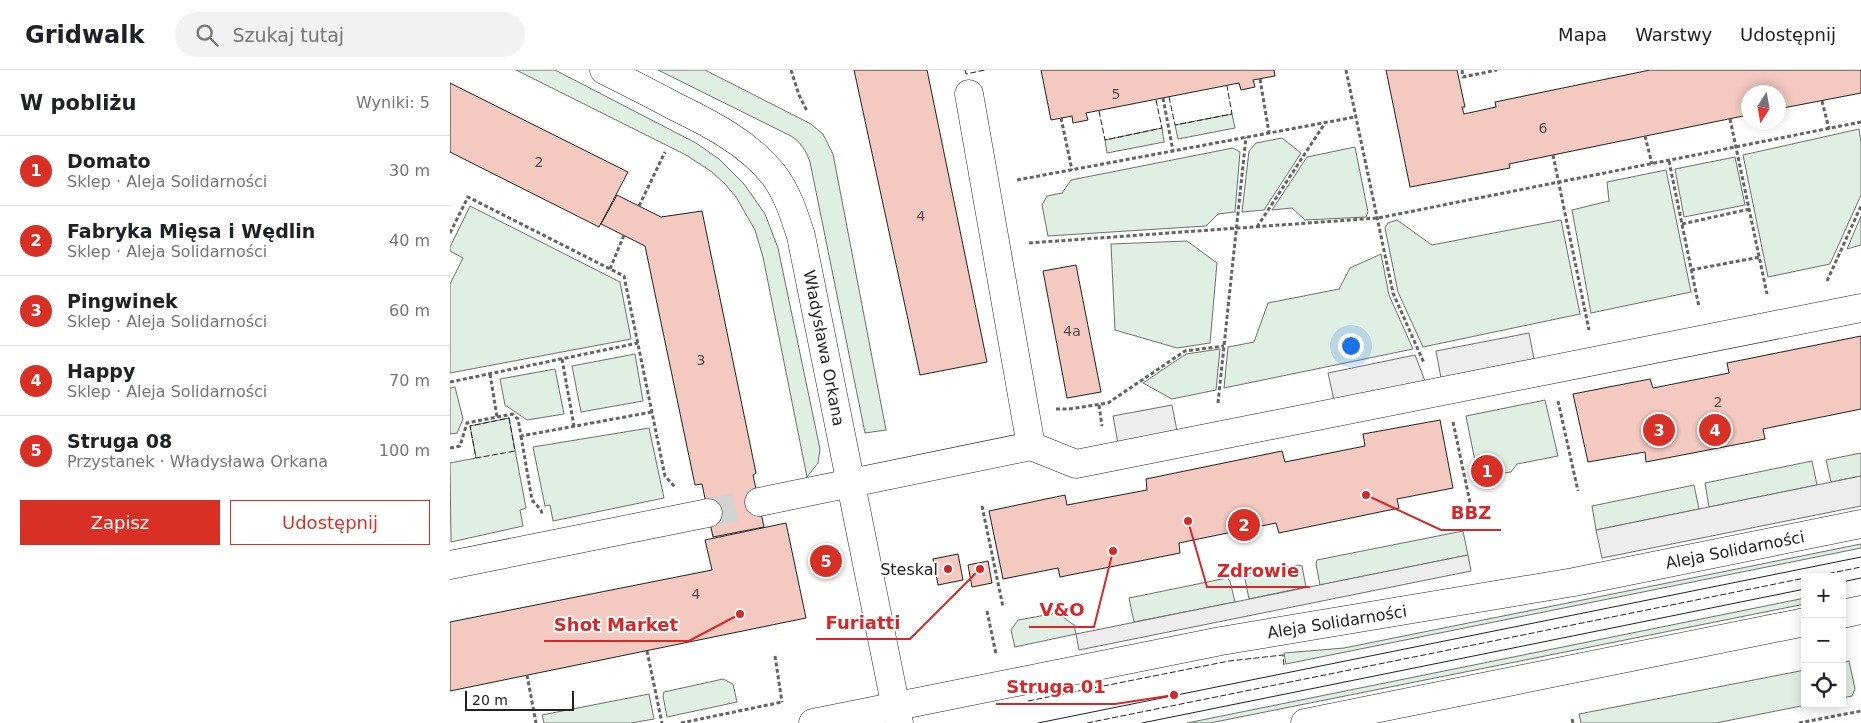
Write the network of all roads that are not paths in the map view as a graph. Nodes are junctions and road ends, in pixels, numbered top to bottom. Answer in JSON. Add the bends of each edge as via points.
{"nodes":[{"id":1,"x":604,"y":70,"type":"edge"},
{"id":2,"x":970,"y":94,"type":"dead end"},
{"id":3,"x":1861,"y":308,"type":"edge"},
{"id":4,"x":1031,"y":446,"type":"junction"},
{"id":5,"x":850,"y":483,"type":"junction"},
{"id":6,"x":759,"y":502,"type":"tunnel mouth"},
{"id":7,"x":708,"y":512,"type":"tunnel mouth"},
{"id":8,"x":1861,"y":524,"type":"edge"},
{"id":9,"x":450,"y":565,"type":"edge"},
{"id":10,"x":1861,"y":610,"type":"edge"},
{"id":11,"x":1846,"y":613,"type":"edge"},
{"id":12,"x":1801,"y":623,"type":"edge"},
{"id":13,"x":898,"y":715,"type":"edge"},
{"id":14,"x":813,"y":723,"type":"edge"},
{"id":15,"x":1305,"y":723,"type":"edge"}],
"edges":[{"from":1,"to":5,"type":"street","name":"Władysława Orkana","via":[[737,141],[773,174],[784,191],[801,236]]},
{"from":2,"to":4,"type":"street"},
{"from":3,"to":4,"type":"street","via":[[1076,464]]},
{"from":4,"to":5,"type":"street"},
{"from":5,"to":6,"type":"street"},
{"from":5,"to":13,"type":"street","name":"Władysława Orkana"},
{"from":7,"to":9,"type":"street"},
{"from":8,"to":13,"type":"street","name":"Aleja Solidarności","via":[[1574,582],[1221,641]]},
{"from":10,"to":11,"type":"street"},
{"from":12,"to":15,"type":"street"},
{"from":13,"to":14,"type":"street","name":"Aleja Solidarności"}]}
